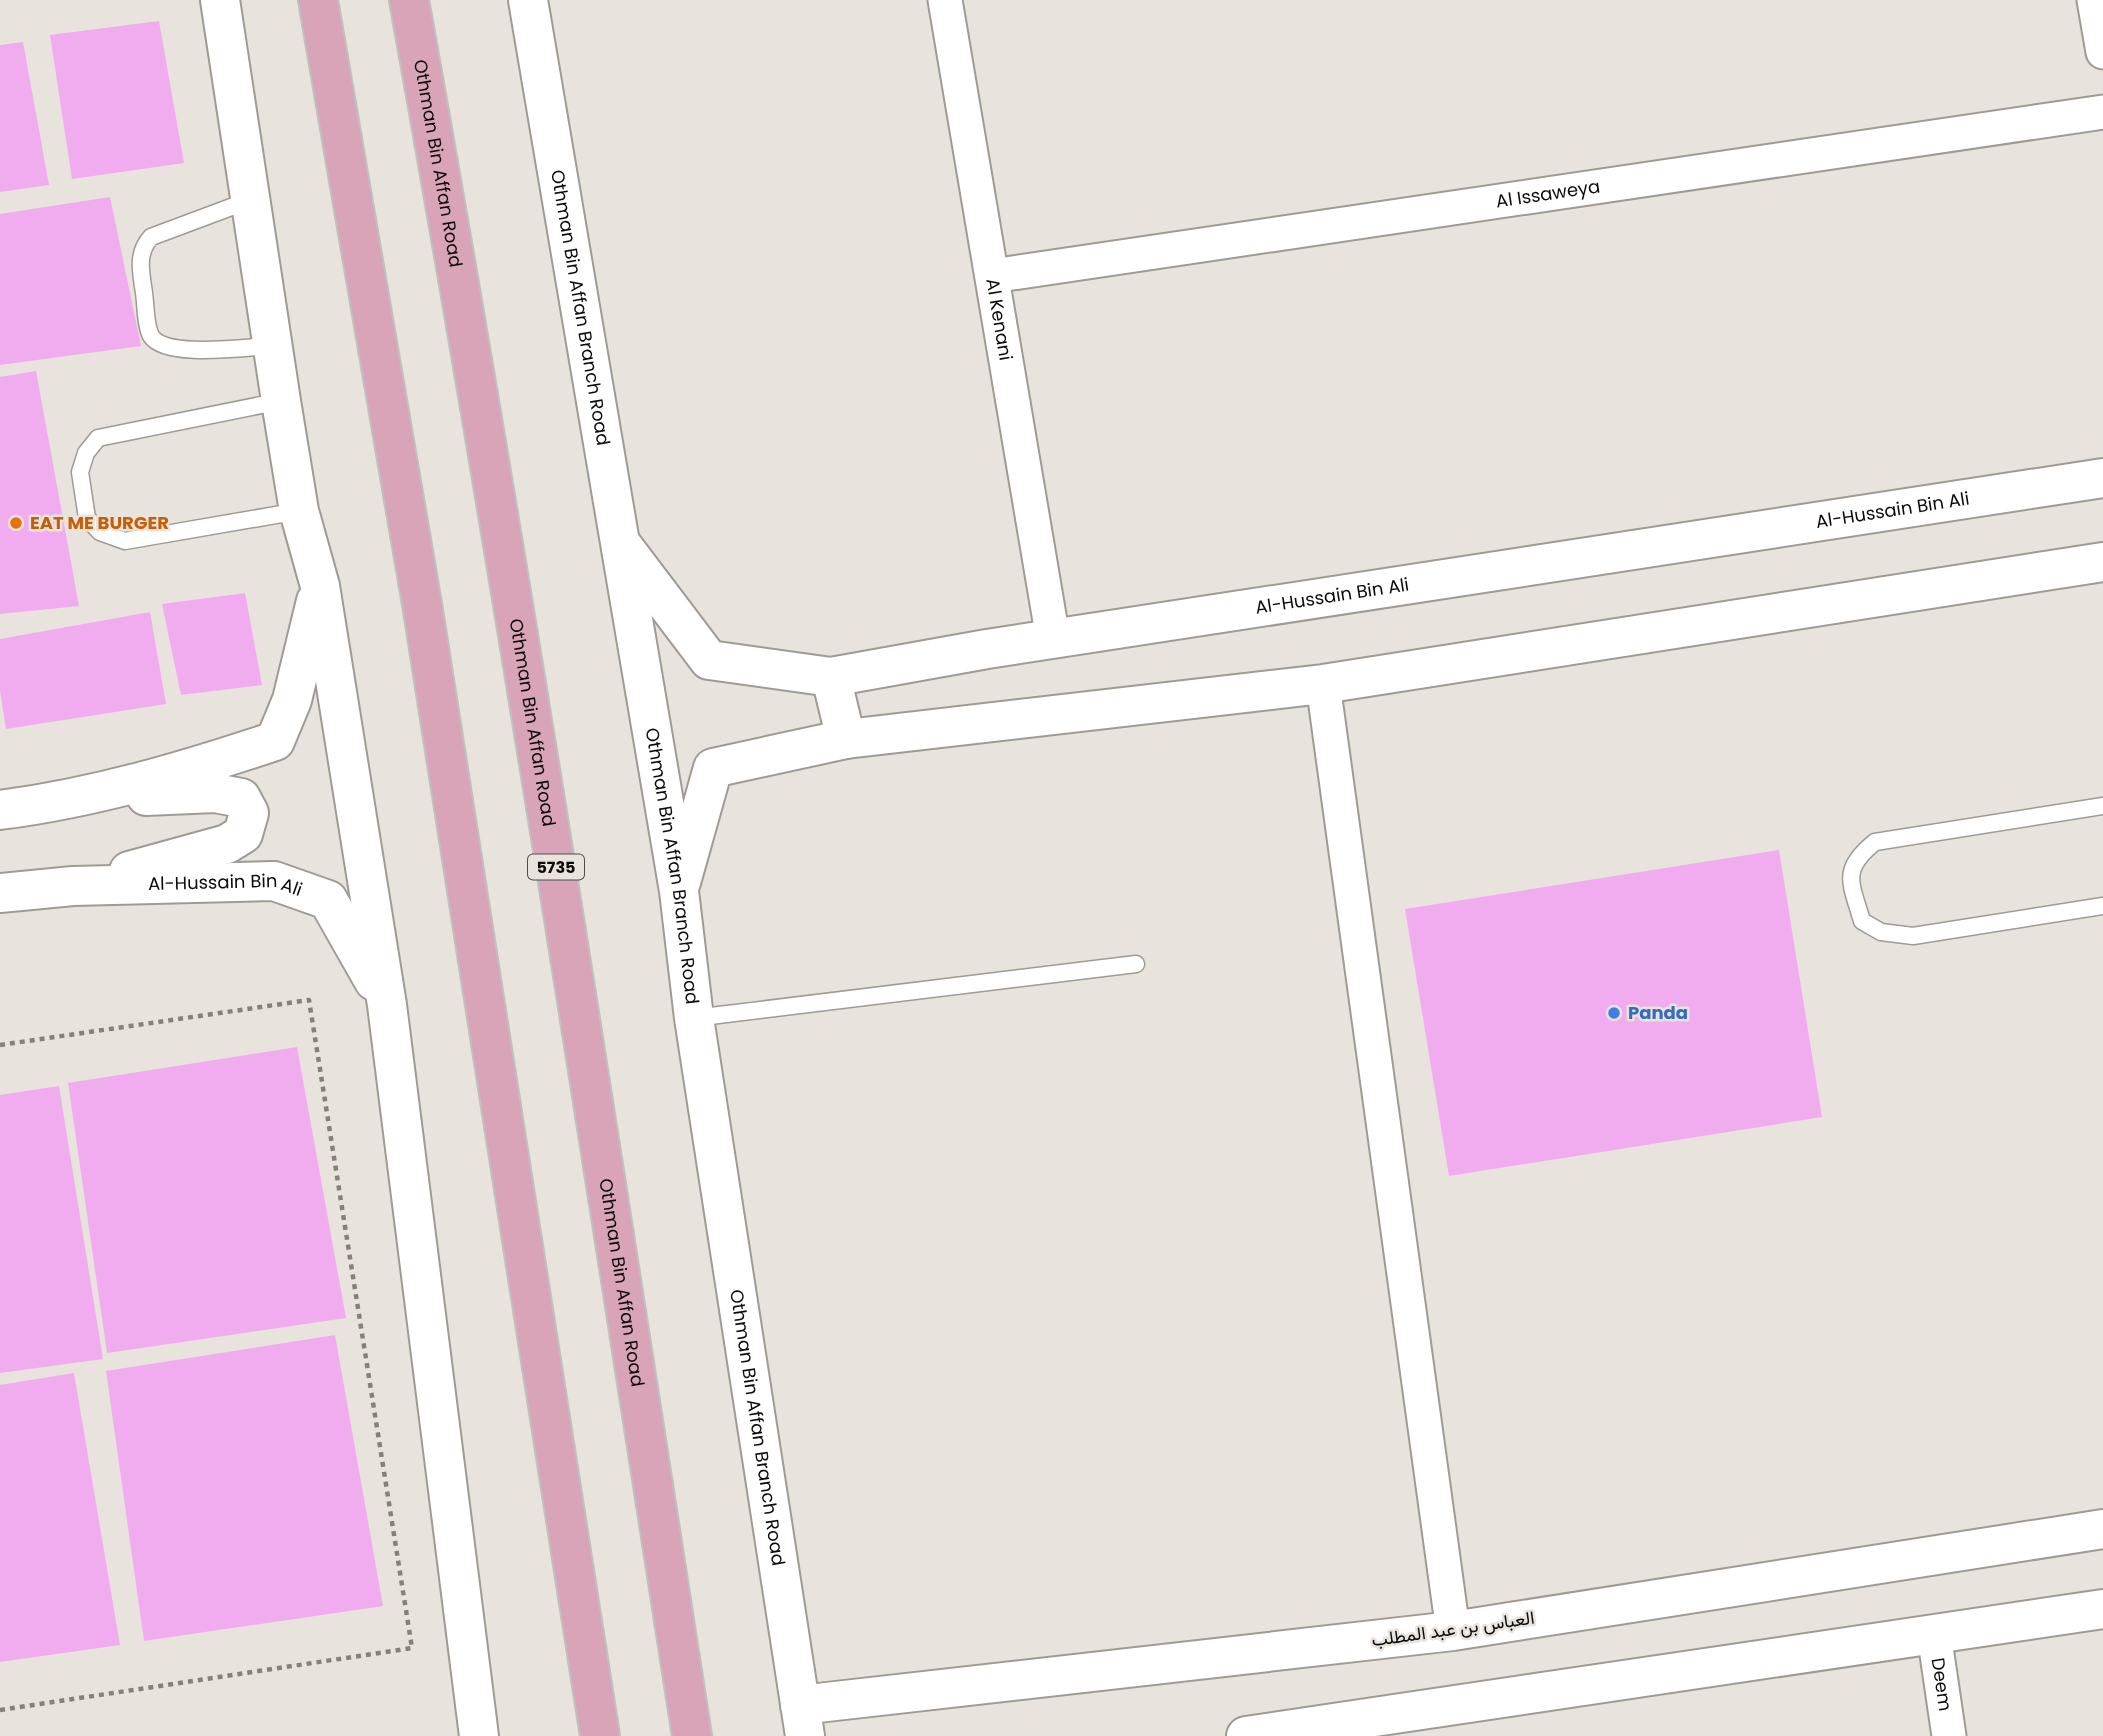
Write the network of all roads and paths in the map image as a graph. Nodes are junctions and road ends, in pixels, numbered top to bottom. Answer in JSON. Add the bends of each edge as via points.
{"nodes":[{"id":1,"x":220,"y":0,"type":"edge"},
{"id":2,"x":318,"y":0,"type":"edge"},
{"id":3,"x":409,"y":0,"type":"edge"},
{"id":4,"x":528,"y":0,"type":"edge"},
{"id":5,"x":946,"y":0,"type":"edge"},
{"id":6,"x":2094,"y":0,"type":"edge"},
{"id":7,"x":2103,"y":52,"type":"edge"},
{"id":8,"x":2103,"y":112,"type":"edge"},
{"id":9,"x":250,"y":200,"type":"junction"},
{"id":10,"x":992,"y":276,"type":"junction"},
{"id":11,"x":272,"y":346,"type":"junction"},
{"id":12,"x":281,"y":401,"type":"junction"},
{"id":13,"x":2103,"y":478,"type":"edge"},
{"id":14,"x":299,"y":510,"type":"junction"},
{"id":15,"x":618,"y":541,"type":"junction"},
{"id":16,"x":2103,"y":562,"type":"edge"},
{"id":17,"x":320,"y":586,"type":"junction"},
{"id":18,"x":1053,"y":639,"type":"junction"},
{"id":19,"x":831,"y":677,"type":"junction"},
{"id":20,"x":1323,"y":684,"type":"junction"},
{"id":21,"x":846,"y":739,"type":"junction"},
{"id":22,"x":67,"y":801,"type":"junction"},
{"id":23,"x":2103,"y":806,"type":"edge"},
{"id":24,"x":0,"y":810,"type":"edge"},
{"id":25,"x":73,"y":886,"type":"junction"},
{"id":26,"x":678,"y":891,"type":"junction"},
{"id":27,"x":0,"y":893,"type":"edge"},
{"id":28,"x":2103,"y":906,"type":"edge"},
{"id":29,"x":1136,"y":964,"type":"dead end"},
{"id":30,"x":387,"y":1004,"type":"junction"},
{"id":31,"x":694,"y":1018,"type":"junction"},
{"id":32,"x":0,"y":1045,"type":"edge"},
{"id":33,"x":2103,"y":1529,"type":"edge"},
{"id":34,"x":2103,"y":1609,"type":"edge"},
{"id":35,"x":1453,"y":1631,"type":"junction"},
{"id":36,"x":1934,"y":1634,"type":"junction"},
{"id":37,"x":0,"y":1710,"type":"edge"},
{"id":38,"x":802,"y":1721,"type":"edge"},
{"id":39,"x":479,"y":1736,"type":"edge"},
{"id":40,"x":600,"y":1736,"type":"edge"},
{"id":41,"x":692,"y":1736,"type":"edge"},
{"id":42,"x":1246,"y":1736,"type":"edge"},
{"id":43,"x":1949,"y":1736,"type":"edge"}],
"edges":[{"from":1,"to":9,"type":"street"},
{"from":2,"to":40,"type":"main road","via":[[422,604]]},
{"from":3,"to":41,"type":"main road","name":"Othman Bin Affan Road","number":"5735","via":[[564,915]]},
{"from":4,"to":15,"type":"street","name":"Othman Bin Affan Branch Road"},
{"from":5,"to":10,"type":"street","name":"Al Kenani"},
{"from":6,"to":7,"type":"street"},
{"from":8,"to":10,"type":"street","name":"Al Issaweya"},
{"from":9,"to":11,"type":"street"},
{"from":9,"to":11,"type":"lane","via":[[151,237],[141,248],[149,334],[158,344],[175,350]]},
{"from":10,"to":18,"type":"street","name":"Al Kenani"},
{"from":11,"to":12,"type":"street"},
{"from":12,"to":14,"type":"street"},
{"from":12,"to":14,"type":"lane","via":[[98,438],[86,453],[80,472],[88,518],[100,532],[125,541]]},
{"from":13,"to":18,"type":"street","name":"Al-Hussain Bin Ali"},
{"from":14,"to":17,"type":"street"},
{"from":15,"to":19,"type":"street","name":"Al-Hussain Bin Ali","via":[[709,660]]},
{"from":15,"to":26,"type":"street","name":"Othman Bin Affan Branch Road"},
{"from":16,"to":20,"type":"street"},
{"from":17,"to":22,"type":"street","via":[[292,700],[275,741]]},
{"from":17,"to":30,"type":"street"},
{"from":18,"to":19,"type":"street","name":"Al-Hussain Bin Ali"},
{"from":19,"to":21,"type":"street"},
{"from":20,"to":21,"type":"street"},
{"from":20,"to":35,"type":"street"},
{"from":21,"to":26,"type":"street","via":[[713,768]]},
{"from":22,"to":24,"type":"street"},
{"from":22,"to":25,"type":"street","via":[[215,793],[241,798],[249,813],[243,834],[227,844]]},
{"from":23,"to":28,"type":"lane","via":[[1875,842],[1856,856],[1850,880],[1863,921],[1881,932],[1913,936]]},
{"from":25,"to":27,"type":"street","name":"Al-Hussain Bin Ali"},
{"from":25,"to":30,"type":"street","name":"Al-Hussain Bin Ali","via":[[274,881],[328,900]]},
{"from":26,"to":31,"type":"street","name":"Othman Bin Affan Branch Road"},
{"from":29,"to":31,"type":"lane"},
{"from":30,"to":39,"type":"street"},
{"from":31,"to":38,"type":"street","name":"Othman Bin Affan Branch Road"},
{"from":32,"to":37,"type":"path","via":[[309,1000],[412,1648]]},
{"from":33,"to":35,"type":"street","name":"العباس بن عبد المطلب"},
{"from":34,"to":36,"type":"street"},
{"from":35,"to":38,"type":"street","name":"العباس بن عبد المطلب"},
{"from":36,"to":42,"type":"street"},
{"from":36,"to":43,"type":"street","name":"Deem"}]}
